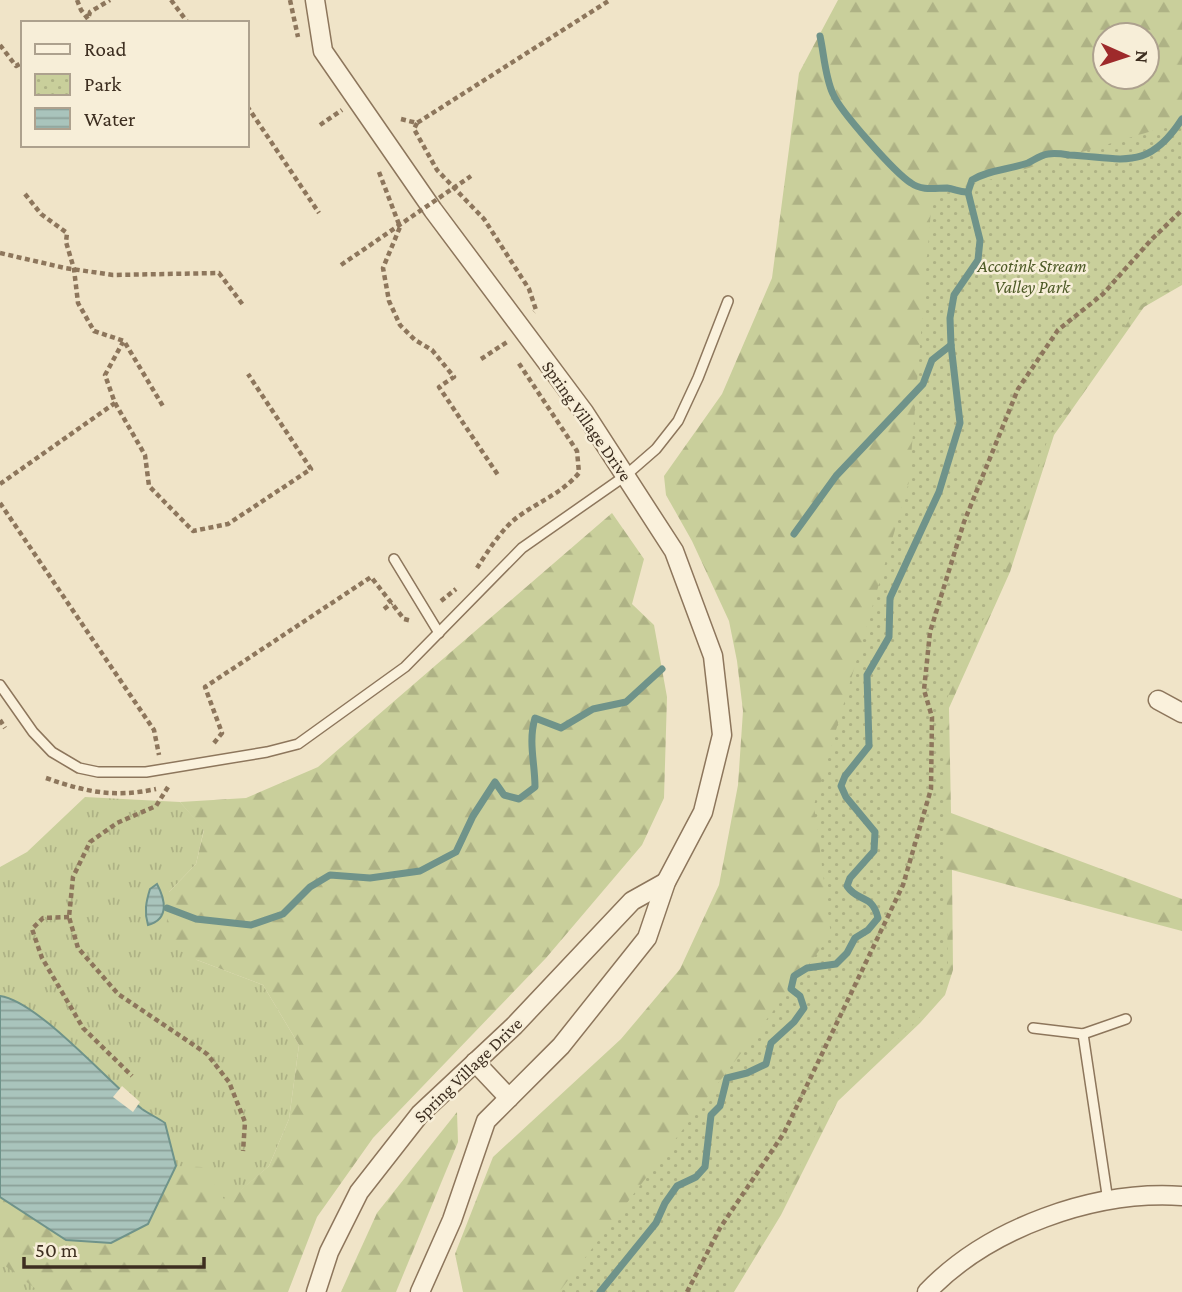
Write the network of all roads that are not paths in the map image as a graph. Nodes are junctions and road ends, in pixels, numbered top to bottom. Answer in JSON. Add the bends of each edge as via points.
{"nodes":[{"id":1,"x":316,"y":0,"type":"edge"},
{"id":2,"x":728,"y":301,"type":"dead end"},
{"id":3,"x":625,"y":476,"type":"junction"},
{"id":4,"x":394,"y":559,"type":"dead end"},
{"id":5,"x":439,"y":633,"type":"junction"},
{"id":6,"x":0,"y":685,"type":"edge"},
{"id":7,"x":1158,"y":700,"type":"dead end"},
{"id":8,"x":1182,"y":713,"type":"edge"},
{"id":9,"x":666,"y":882,"type":"junction"},
{"id":10,"x":1126,"y":1019,"type":"dead end"},
{"id":11,"x":1033,"y":1028,"type":"dead end"},
{"id":12,"x":1083,"y":1034,"type":"junction"},
{"id":13,"x":475,"y":1062,"type":"junction"},
{"id":14,"x":509,"y":1098,"type":"junction"},
{"id":15,"x":1182,"y":1196,"type":"edge"},
{"id":16,"x":1108,"y":1201,"type":"junction"},
{"id":17,"x":316,"y":1292,"type":"edge"},
{"id":18,"x":420,"y":1292,"type":"edge"},
{"id":19,"x":927,"y":1292,"type":"edge"}],
"edges":[{"from":1,"to":3,"type":"street","name":"Spring Village Drive","via":[[323,51],[433,210],[584,412]]},
{"from":2,"to":3,"type":"lane","via":[[678,421],[656,449]]},
{"from":3,"to":5,"type":"lane","via":[[522,548]]},
{"from":3,"to":9,"type":"street","name":"Spring Village Drive","via":[[674,551],[713,656],[722,735],[704,812]]},
{"from":4,"to":5,"type":"lane"},
{"from":5,"to":6,"type":"lane","via":[[405,667],[298,744],[146,772],[79,768],[52,752]]},
{"from":7,"to":8,"type":"street"},
{"from":9,"to":13,"type":"street","name":"Spring Village Drive","via":[[632,901]]},
{"from":9,"to":14,"type":"street","name":"Spring Village Drive","via":[[647,938],[561,1046]]},
{"from":10,"to":12,"type":"lane"},
{"from":11,"to":12,"type":"lane"},
{"from":12,"to":16,"type":"lane"},
{"from":13,"to":14,"type":"street"},
{"from":13,"to":17,"type":"street","name":"Spring Village Drive","via":[[420,1114],[359,1192],[329,1252]]},
{"from":14,"to":18,"type":"street","name":"Spring Village Drive","via":[[486,1121],[452,1220]]},
{"from":15,"to":16,"type":"street"},
{"from":16,"to":19,"type":"street","via":[[1081,1205],[1008,1232],[948,1270]]}]}
